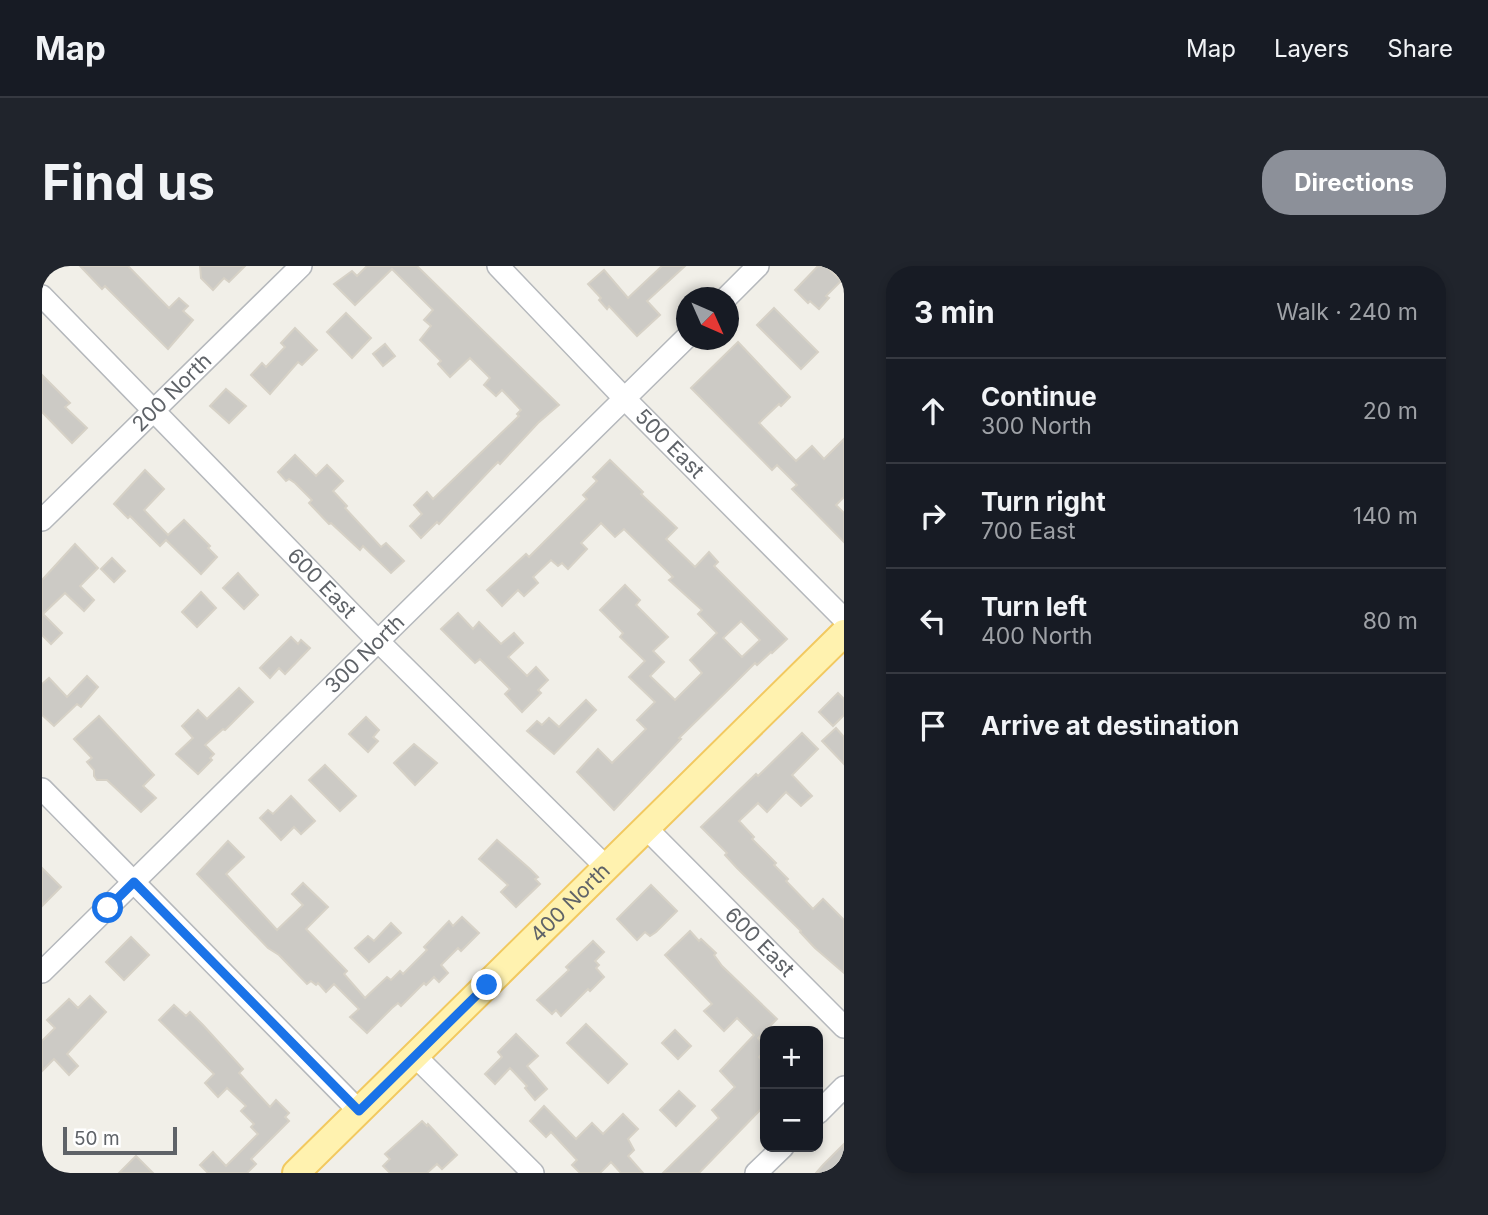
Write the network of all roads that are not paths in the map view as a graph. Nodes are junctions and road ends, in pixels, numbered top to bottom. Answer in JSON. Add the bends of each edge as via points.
{"nodes":[{"id":1,"x":301,"y":266,"type":"edge"},
{"id":2,"x":498,"y":266,"type":"edge"},
{"id":3,"x":758,"y":266,"type":"edge"},
{"id":4,"x":737,"y":287,"type":"edge"},
{"id":5,"x":42,"y":296,"type":"edge"},
{"id":6,"x":676,"y":348,"type":"edge"},
{"id":7,"x":625,"y":399,"type":"junction"},
{"id":8,"x":154,"y":410,"type":"junction"},
{"id":9,"x":42,"y":520,"type":"edge"},
{"id":10,"x":844,"y":619,"type":"edge"},
{"id":11,"x":844,"y":633,"type":"edge"},
{"id":12,"x":378,"y":641,"type":"junction"},
{"id":13,"x":42,"y":789,"type":"edge"},
{"id":14,"x":646,"y":828,"type":"junction"},
{"id":15,"x":606,"y":867,"type":"junction"},
{"id":16,"x":134,"y":882,"type":"junction"},
{"id":17,"x":42,"y":972,"type":"edge"},
{"id":18,"x":844,"y":1027,"type":"edge"},
{"id":19,"x":415,"y":1056,"type":"junction"},
{"id":20,"x":844,"y":1087,"type":"edge"},
{"id":21,"x":823,"y":1108,"type":"edge"},
{"id":22,"x":359,"y":1111,"type":"junction"},
{"id":23,"x":778,"y":1152,"type":"edge"},
{"id":24,"x":296,"y":1173,"type":"edge"},
{"id":25,"x":533,"y":1173,"type":"edge"},
{"id":26,"x":757,"y":1173,"type":"edge"}],
"edges":[{"from":1,"to":8,"type":"street","name":"200 North"},
{"from":2,"to":7,"type":"street","name":"500 East"},
{"from":3,"to":4,"type":"street"},
{"from":5,"to":8,"type":"street","name":"600 East"},
{"from":6,"to":7,"type":"street","name":"300 North"},
{"from":7,"to":10,"type":"street","name":"500 East"},
{"from":7,"to":12,"type":"street","name":"300 North"},
{"from":8,"to":9,"type":"street","name":"200 North"},
{"from":8,"to":12,"type":"street","name":"600 East"},
{"from":11,"to":14,"type":"main road","name":"400 North"},
{"from":12,"to":15,"type":"street","name":"600 East"},
{"from":12,"to":16,"type":"street","name":"300 North"},
{"from":13,"to":16,"type":"street"},
{"from":14,"to":15,"type":"main road","name":"400 North"},
{"from":14,"to":18,"type":"street","name":"600 East"},
{"from":15,"to":19,"type":"main road","name":"400 North"},
{"from":16,"to":17,"type":"street","name":"300 North"},
{"from":16,"to":22,"type":"street"},
{"from":19,"to":22,"type":"main road","name":"400 North"},
{"from":19,"to":25,"type":"street"},
{"from":20,"to":21,"type":"street"},
{"from":22,"to":24,"type":"main road","name":"400 North"},
{"from":23,"to":26,"type":"street"}]}
